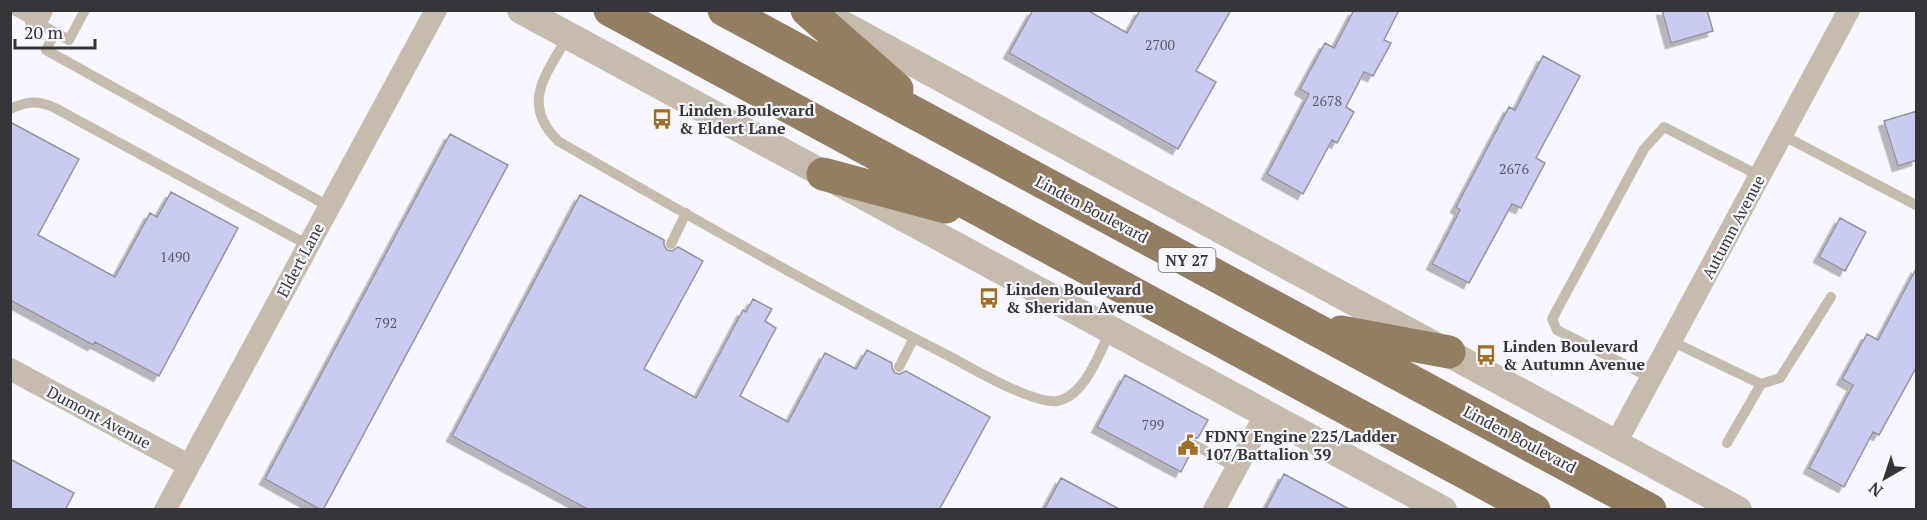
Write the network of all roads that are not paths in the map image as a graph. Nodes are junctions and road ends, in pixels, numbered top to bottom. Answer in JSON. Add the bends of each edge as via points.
{"nodes":[{"id":1,"x":14,"y":10,"type":"edge"},
{"id":2,"x":85,"y":10,"type":"edge"},
{"id":3,"x":436,"y":10,"type":"edge"},
{"id":4,"x":521,"y":10,"type":"edge"},
{"id":5,"x":610,"y":10,"type":"edge"},
{"id":6,"x":724,"y":10,"type":"edge"},
{"id":7,"x":807,"y":10,"type":"edge"},
{"id":8,"x":817,"y":10,"type":"edge"},
{"id":9,"x":1849,"y":10,"type":"edge"},
{"id":10,"x":44,"y":22,"type":"edge"},
{"id":11,"x":568,"y":36,"type":"junction"},
{"id":12,"x":10,"y":109,"type":"edge"},
{"id":13,"x":941,"y":128,"type":"junction"},
{"id":14,"x":1782,"y":135,"type":"junction"},
{"id":15,"x":823,"y":174,"type":"junction"},
{"id":16,"x":1760,"y":176,"type":"junction"},
{"id":17,"x":1917,"y":205,"type":"edge"},
{"id":18,"x":328,"y":206,"type":"junction"},
{"id":19,"x":686,"y":213,"type":"junction"},
{"id":20,"x":999,"y":221,"type":"junction"},
{"id":21,"x":671,"y":244,"type":"dead end"},
{"id":22,"x":309,"y":245,"type":"junction"},
{"id":23,"x":1831,"y":297,"type":"dead end"},
{"id":24,"x":1311,"y":327,"type":"junction"},
{"id":25,"x":1112,"y":330,"type":"junction"},
{"id":26,"x":914,"y":338,"type":"junction"},
{"id":27,"x":1671,"y":341,"type":"junction"},
{"id":28,"x":1449,"y":352,"type":"junction"},
{"id":29,"x":899,"y":367,"type":"dead end"},
{"id":30,"x":10,"y":369,"type":"edge"},
{"id":31,"x":1651,"y":378,"type":"junction"},
{"id":32,"x":1761,"y":384,"type":"junction"},
{"id":33,"x":1266,"y":413,"type":"junction"},
{"id":34,"x":1616,"y":443,"type":"junction"},
{"id":35,"x":1727,"y":443,"type":"dead end"},
{"id":36,"x":1195,"y":446,"type":"dead end"},
{"id":37,"x":188,"y":465,"type":"junction"},
{"id":38,"x":1236,"y":468,"type":"junction"},
{"id":39,"x":165,"y":510,"type":"edge"},
{"id":40,"x":1214,"y":510,"type":"edge"},
{"id":41,"x":1443,"y":510,"type":"edge"},
{"id":42,"x":1534,"y":510,"type":"edge"},
{"id":43,"x":1650,"y":510,"type":"edge"},
{"id":44,"x":1738,"y":510,"type":"edge"}],
"edges":[{"from":1,"to":10,"type":"lane"},
{"from":2,"to":10,"type":"lane","via":[[69,40]]},
{"from":3,"to":18,"type":"street","name":"Eldert Lane"},
{"from":4,"to":11,"type":"street"},
{"from":5,"to":20,"type":"highway"},
{"from":6,"to":13,"type":"highway","name":"Linden Boulevard","number":"NY 27"},
{"from":7,"to":13,"type":"highway"},
{"from":8,"to":28,"type":"street"},
{"from":9,"to":14,"type":"street","name":"Autumn Avenue"},
{"from":10,"to":18,"type":"lane","via":[[46,50]]},
{"from":11,"to":15,"type":"street"},
{"from":11,"to":19,"type":"lane","via":[[538,98],[543,123],[558,141]]},
{"from":12,"to":22,"type":"lane","via":[[32,101],[43,102]]},
{"from":13,"to":24,"type":"highway","name":"Linden Boulevard","number":"NY 27"},
{"from":14,"to":16,"type":"street","name":"Autumn Avenue"},
{"from":14,"to":17,"type":"lane"},
{"from":15,"to":20,"type":"highway"},
{"from":15,"to":25,"type":"street"},
{"from":16,"to":27,"type":"street","name":"Autumn Avenue"},
{"from":16,"to":31,"type":"lane","via":[[1664,127],[1644,149],[1562,299],[1552,319],[1557,330]]},
{"from":18,"to":22,"type":"street","name":"Eldert Lane"},
{"from":19,"to":21,"type":"lane"},
{"from":19,"to":26,"type":"lane"},
{"from":20,"to":42,"type":"highway"},
{"from":22,"to":37,"type":"street","name":"Eldert Lane"},
{"from":23,"to":32,"type":"lane","via":[[1780,378]]},
{"from":24,"to":28,"type":"highway"},
{"from":24,"to":43,"type":"highway","name":"Linden Boulevard","number":"NY 27"},
{"from":25,"to":26,"type":"lane","via":[[1075,394],[1054,402],[1012,388]]},
{"from":25,"to":33,"type":"street"},
{"from":26,"to":29,"type":"lane"},
{"from":27,"to":31,"type":"street","name":"Autumn Avenue"},
{"from":27,"to":32,"type":"lane"},
{"from":28,"to":34,"type":"street"},
{"from":30,"to":37,"type":"street","name":"Dumont Avenue"},
{"from":31,"to":34,"type":"street","name":"Autumn Avenue"},
{"from":32,"to":35,"type":"lane"},
{"from":33,"to":38,"type":"street"},
{"from":33,"to":41,"type":"street"},
{"from":34,"to":44,"type":"street"},
{"from":36,"to":38,"type":"lane"},
{"from":37,"to":39,"type":"street","name":"Eldert Lane"},
{"from":38,"to":40,"type":"street"}]}
